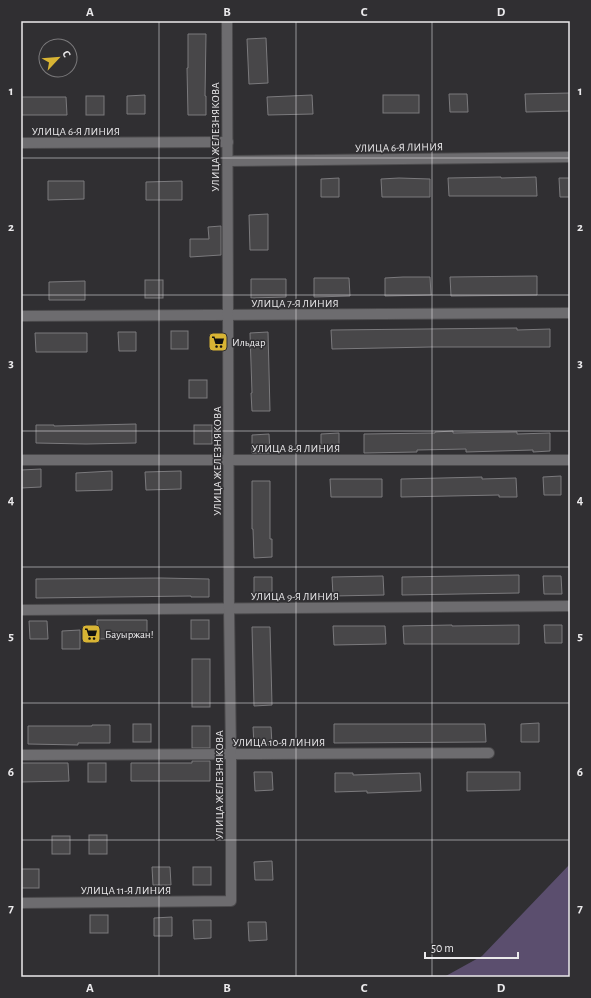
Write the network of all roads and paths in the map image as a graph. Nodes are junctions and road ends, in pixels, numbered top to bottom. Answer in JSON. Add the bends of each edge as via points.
{"nodes":[{"id":1,"x":227,"y":21,"type":"edge"},
{"id":2,"x":228,"y":142,"type":"junction"},
{"id":3,"x":21,"y":143,"type":"edge"},
{"id":4,"x":570,"y":157,"type":"edge"},
{"id":5,"x":228,"y":161,"type":"junction"},
{"id":6,"x":570,"y":313,"type":"edge"},
{"id":7,"x":228,"y":315,"type":"junction"},
{"id":8,"x":21,"y":316,"type":"edge"},
{"id":9,"x":21,"y":460,"type":"edge"},
{"id":10,"x":229,"y":460,"type":"junction"},
{"id":11,"x":570,"y":460,"type":"edge"},
{"id":12,"x":570,"y":606,"type":"edge"},
{"id":13,"x":229,"y":609,"type":"junction"},
{"id":14,"x":21,"y":610,"type":"edge"},
{"id":15,"x":489,"y":753,"type":"dead end"},
{"id":16,"x":232,"y":754,"type":"junction"},
{"id":17,"x":21,"y":755,"type":"edge"},
{"id":18,"x":231,"y":901,"type":"joint"},
{"id":19,"x":21,"y":902,"type":"edge"}],
"edges":[{"from":1,"to":2,"type":"street","name":"УЛИЦА ЖЕЛЕЗНЯКОВА"},
{"from":2,"to":3,"type":"street","name":"УЛИЦА 6-Я ЛИНИЯ"},
{"from":2,"to":5,"type":"street","name":"УЛИЦА ЖЕЛЕЗНЯКОВА"},
{"from":4,"to":5,"type":"street","name":"УЛИЦА 6-Я ЛИНИЯ"},
{"from":5,"to":7,"type":"street","name":"УЛИЦА ЖЕЛЕЗНЯКОВА"},
{"from":6,"to":7,"type":"street","name":"УЛИЦА 7-Я ЛИНИЯ"},
{"from":7,"to":8,"type":"street","name":"УЛИЦА 7-Я ЛИНИЯ"},
{"from":7,"to":10,"type":"street","name":"УЛИЦА ЖЕЛЕЗНЯКОВА"},
{"from":9,"to":10,"type":"street","name":"УЛИЦА 8-Я ЛИНИЯ"},
{"from":10,"to":11,"type":"street","name":"УЛИЦА 8-Я ЛИНИЯ"},
{"from":10,"to":13,"type":"street","name":"УЛИЦА ЖЕЛЕЗНЯКОВА"},
{"from":12,"to":13,"type":"street","name":"УЛИЦА 9-Я ЛИНИЯ"},
{"from":13,"to":14,"type":"street","name":"УЛИЦА 9-Я ЛИНИЯ"},
{"from":13,"to":16,"type":"street","name":"УЛИЦА ЖЕЛЕЗНЯКОВА"},
{"from":15,"to":16,"type":"street","name":"УЛИЦА 10-Я ЛИНИЯ"},
{"from":16,"to":17,"type":"street","name":"УЛИЦА 10-Я ЛИНИЯ"},
{"from":16,"to":18,"type":"street","name":"УЛИЦА ЖЕЛЕЗНЯКОВА"},
{"from":18,"to":19,"type":"street","name":"УЛИЦА 11-Я ЛИНИЯ"}]}
